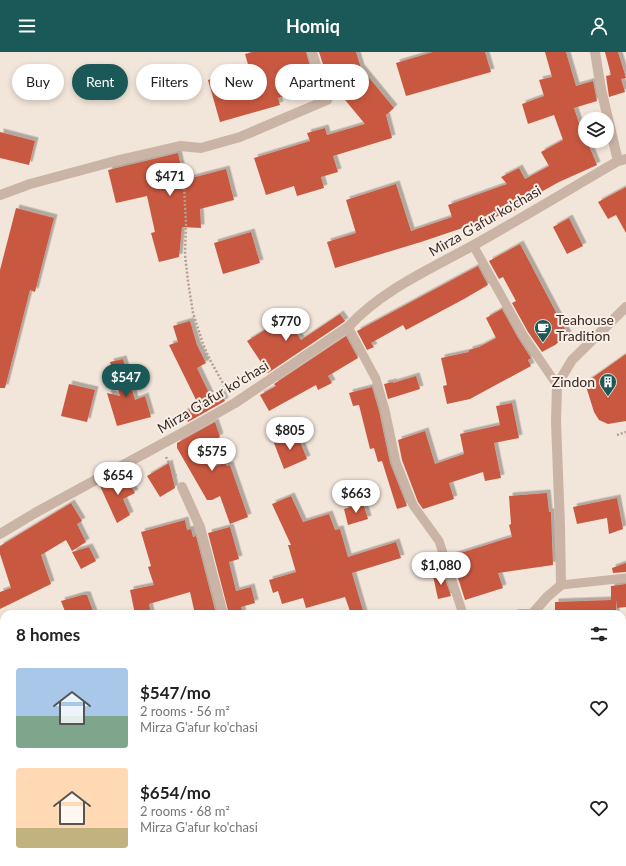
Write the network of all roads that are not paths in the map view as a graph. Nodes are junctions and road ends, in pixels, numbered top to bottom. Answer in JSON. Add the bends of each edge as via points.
{"nodes":[{"id":1,"x":312,"y":52,"type":"edge"},
{"id":2,"x":595,"y":52,"type":"edge"},
{"id":3,"x":622,"y":160,"type":"edge"},
{"id":4,"x":0,"y":195,"type":"edge"},
{"id":5,"x":474,"y":245,"type":"junction"},
{"id":6,"x":626,"y":307,"type":"edge"},
{"id":7,"x":348,"y":327,"type":"junction"},
{"id":8,"x":557,"y":385,"type":"junction"},
{"id":9,"x":182,"y":487,"type":"road end"},
{"id":10,"x":0,"y":534,"type":"edge"},
{"id":11,"x":626,"y":578,"type":"edge"},
{"id":12,"x":561,"y":585,"type":"junction"},
{"id":13,"x":223,"y":610,"type":"edge"},
{"id":14,"x":462,"y":610,"type":"edge"},
{"id":15,"x":536,"y":610,"type":"edge"}],
"edges":[{"from":1,"to":4,"type":"street","via":[[327,100],[240,137],[202,148],[180,146],[118,160]]},
{"from":2,"to":3,"type":"street","name":"Mirza G'afur ko'chasi","via":[[601,89]]},
{"from":3,"to":5,"type":"street","name":"Mirza G'afur ko'chasi"},
{"from":5,"to":7,"type":"street","name":"Mirza G'afur ko'chasi","via":[[401,284],[359,315]]},
{"from":5,"to":8,"type":"lane","via":[[523,335]]},
{"from":6,"to":8,"type":"street","via":[[572,360]]},
{"from":7,"to":10,"type":"street","name":"Mirza G'afur ko'chasi","via":[[235,403]]},
{"from":7,"to":14,"type":"lane","via":[[376,379],[396,462],[413,505],[438,541]]},
{"from":8,"to":12,"type":"street"},
{"from":9,"to":13,"type":"street","via":[[200,527]]},
{"from":11,"to":12,"type":"lane"},
{"from":12,"to":15,"type":"street"}]}
